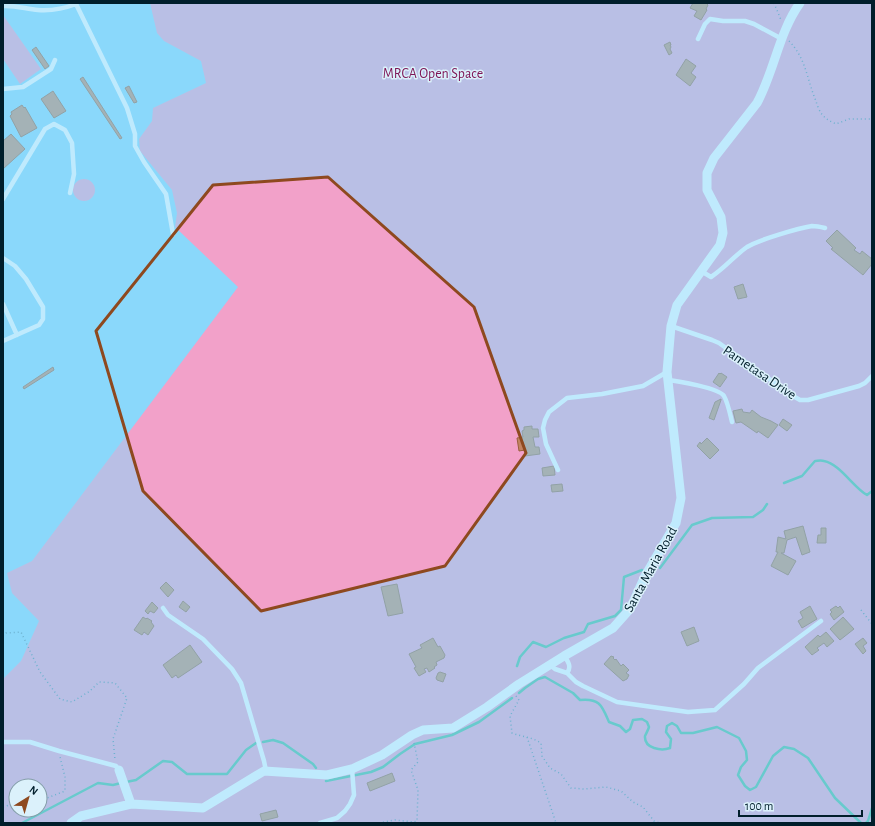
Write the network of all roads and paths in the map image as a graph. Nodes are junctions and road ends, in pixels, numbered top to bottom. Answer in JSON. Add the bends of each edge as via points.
{"nodes":[{"id":1,"x":774,"y":3,"type":"edge"},
{"id":2,"x":800,"y":3,"type":"edge"},
{"id":3,"x":3,"y":6,"type":"edge"},
{"id":4,"x":784,"y":35,"type":"junction"},
{"id":5,"x":698,"y":39,"type":"dead end"},
{"id":6,"x":55,"y":60,"type":"dead end"},
{"id":7,"x":3,"y":89,"type":"edge"},
{"id":8,"x":872,"y":119,"type":"edge"},
{"id":9,"x":70,"y":193,"type":"dead end"},
{"id":10,"x":3,"y":199,"type":"edge"},
{"id":11,"x":824,"y":228,"type":"dead end"},
{"id":12,"x":173,"y":234,"type":"dead end"},
{"id":13,"x":3,"y":258,"type":"edge"},
{"id":14,"x":701,"y":272,"type":"junction"},
{"id":15,"x":3,"y":304,"type":"edge"},
{"id":16,"x":671,"y":326,"type":"junction"},
{"id":17,"x":17,"y":335,"type":"junction"},
{"id":18,"x":3,"y":341,"type":"edge"},
{"id":19,"x":667,"y":376,"type":"junction"},
{"id":20,"x":872,"y":376,"type":"edge"},
{"id":21,"x":732,"y":422,"type":"dead end"},
{"id":22,"x":558,"y":470,"type":"dead end"},
{"id":23,"x":162,"y":608,"type":"dead end"},
{"id":24,"x":861,"y":610,"type":"dead end"},
{"id":25,"x":821,"y":621,"type":"dead end"},
{"id":26,"x":872,"y":624,"type":"edge"},
{"id":27,"x":3,"y":636,"type":"edge"},
{"id":28,"x":564,"y":656,"type":"junction"},
{"id":29,"x":550,"y":664,"type":"junction"},
{"id":30,"x":567,"y":673,"type":"junction"},
{"id":31,"x":511,"y":690,"type":"junction"},
{"id":32,"x":412,"y":735,"type":"junction"},
{"id":33,"x":527,"y":737,"type":"junction"},
{"id":34,"x":3,"y":742,"type":"edge"},
{"id":35,"x":58,"y":751,"type":"junction"},
{"id":36,"x":117,"y":768,"type":"junction"},
{"id":37,"x":352,"y":770,"type":"junction"},
{"id":38,"x":266,"y":772,"type":"junction"},
{"id":39,"x":48,"y":798,"type":"edge"},
{"id":40,"x":130,"y":800,"type":"junction"},
{"id":41,"x":70,"y":823,"type":"edge"},
{"id":42,"x":320,"y":823,"type":"edge"},
{"id":43,"x":379,"y":823,"type":"edge"},
{"id":44,"x":556,"y":823,"type":"edge"},
{"id":45,"x":660,"y":823,"type":"edge"}],
"edges":[{"from":1,"to":4,"type":"path"},
{"from":2,"to":4,"type":"street","name":"Santa Maria Road"},
{"from":3,"to":12,"type":"lane","via":[[60,10],[76,4],[127,108],[135,134],[135,146],[166,194]]},
{"from":4,"to":5,"type":"lane","via":[[745,21],[710,19]]},
{"from":4,"to":8,"type":"path","via":[[797,50],[820,112],[828,120],[836,124],[849,119]]},
{"from":4,"to":14,"type":"street","name":"Santa Maria Road","via":[[762,95],[714,158],[707,173],[707,190],[721,217],[723,233],[720,245]]},
{"from":6,"to":7,"type":"lane","via":[[51,69],[23,87]]},
{"from":9,"to":10,"type":"lane","via":[[74,174],[72,143],[65,130],[54,124],[45,129]]},
{"from":11,"to":14,"type":"lane","via":[[813,226],[757,243],[748,247],[711,277]]},
{"from":13,"to":17,"type":"lane","via":[[15,266],[26,279],[43,307],[44,318],[39,325]]},
{"from":14,"to":16,"type":"street","name":"Santa Maria Road","via":[[677,305]]},
{"from":15,"to":17,"type":"lane"},
{"from":16,"to":19,"type":"street","name":"Santa Maria Road"},
{"from":16,"to":20,"type":"lane","name":"Pametasa Drive","via":[[718,343],[800,400],[859,386]]},
{"from":17,"to":18,"type":"lane"},
{"from":19,"to":21,"type":"lane","via":[[721,392],[726,399]]},
{"from":19,"to":22,"type":"lane","via":[[643,386],[567,398],[549,412],[543,428],[546,444]]},
{"from":19,"to":28,"type":"street","name":"Santa Maria Road","via":[[681,498],[676,523],[645,576],[630,609],[613,628]]},
{"from":23,"to":38,"type":"lane","via":[[203,639],[232,669],[241,683]]},
{"from":24,"to":26,"type":"path"},
{"from":25,"to":30,"type":"lane","via":[[758,668],[715,710],[688,712],[617,702],[576,682]]},
{"from":27,"to":36,"type":"path","via":[[6,633],[21,632],[40,672],[60,699],[72,702],[90,691],[98,682],[116,683],[127,698],[113,739]]},
{"from":28,"to":29,"type":"street","name":"Santa Maria Road"},
{"from":28,"to":30,"type":"lane","via":[[568,661]]},
{"from":29,"to":30,"type":"lane","via":[[555,669]]},
{"from":29,"to":31,"type":"street","name":"Santa Maria Road"},
{"from":31,"to":32,"type":"street","name":"Santa Maria Road","via":[[453,728],[423,730]]},
{"from":31,"to":33,"type":"path","via":[[518,700],[510,716],[512,733]]},
{"from":32,"to":37,"type":"street","name":"Santa Maria Road","via":[[382,756]]},
{"from":32,"to":43,"type":"path","via":[[418,762],[411,770],[418,790],[417,820]]},
{"from":33,"to":44,"type":"path"},
{"from":33,"to":45,"type":"path","via":[[541,743],[542,756],[550,768],[561,774],[571,788],[606,787],[621,791],[633,802],[644,807],[654,821]]},
{"from":34,"to":35,"type":"lane","via":[[30,742]]},
{"from":35,"to":36,"type":"lane"},
{"from":35,"to":39,"type":"path","via":[[65,777],[65,791]]},
{"from":36,"to":40,"type":"street"},
{"from":37,"to":38,"type":"street","name":"Santa Maria Road","via":[[327,775]]},
{"from":37,"to":42,"type":"lane","via":[[354,795],[350,804],[337,818]]},
{"from":38,"to":40,"type":"street","via":[[203,808]]},
{"from":40,"to":41,"type":"street","via":[[81,816]]}]}
